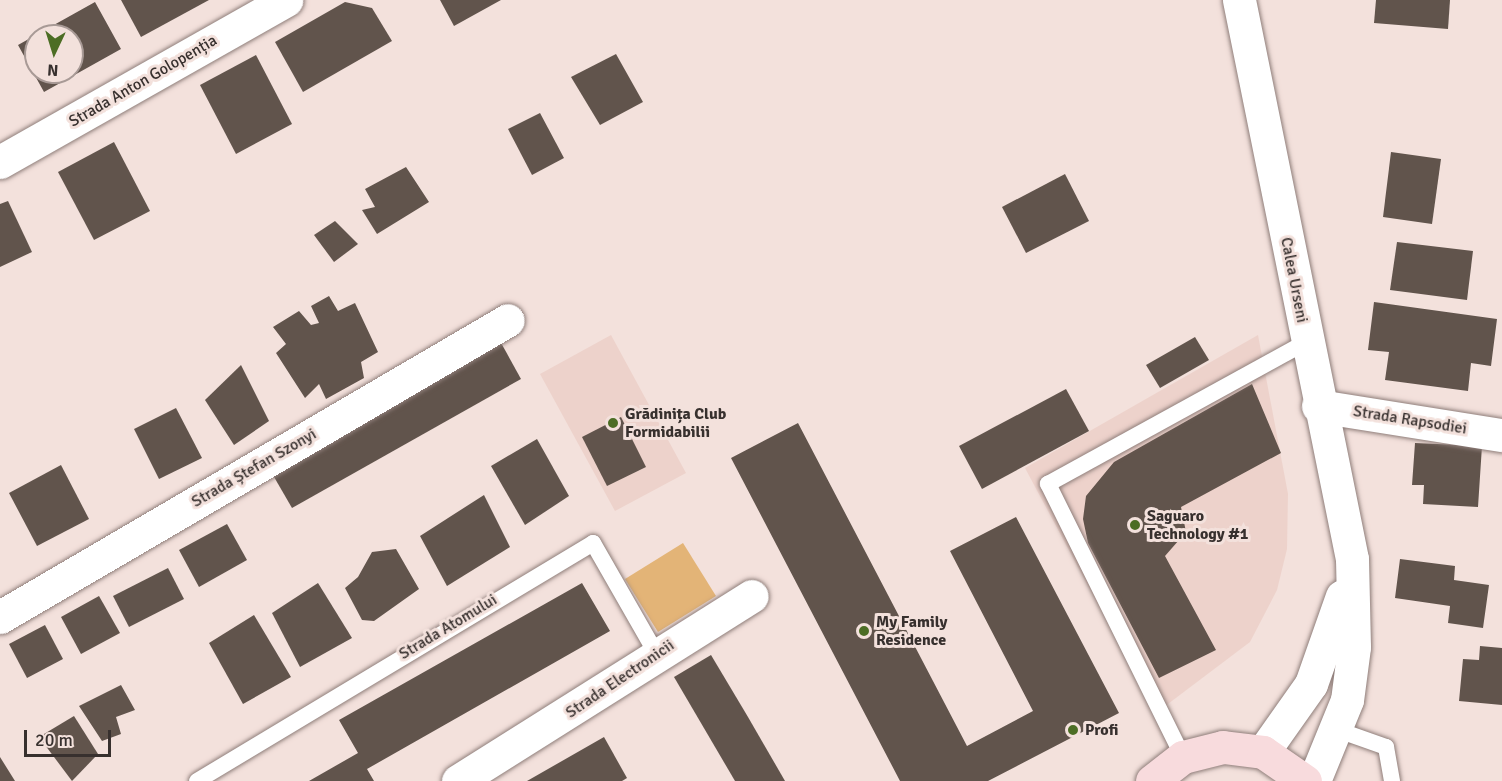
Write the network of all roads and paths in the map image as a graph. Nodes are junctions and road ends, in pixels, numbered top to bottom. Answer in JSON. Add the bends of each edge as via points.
{"nodes":[{"id":1,"x":286,"y":0,"type":"edge"},
{"id":2,"x":1239,"y":0,"type":"edge"},
{"id":3,"x":0,"y":162,"type":"edge"},
{"id":4,"x":508,"y":320,"type":"dead end"},
{"id":5,"x":1306,"y":342,"type":"junction"},
{"id":6,"x":1318,"y":406,"type":"junction"},
{"id":7,"x":1502,"y":435,"type":"edge"},
{"id":8,"x":1352,"y":559,"type":"junction"},
{"id":9,"x":752,"y":596,"type":"dead end"},
{"id":10,"x":0,"y":617,"type":"edge"},
{"id":11,"x":656,"y":653,"type":"junction"},
{"id":12,"x":1338,"y":730,"type":"junction"},
{"id":13,"x":1263,"y":752,"type":"junction"},
{"id":14,"x":1183,"y":757,"type":"junction"},
{"id":15,"x":197,"y":781,"type":"edge"},
{"id":16,"x":458,"y":781,"type":"edge"},
{"id":17,"x":1152,"y":781,"type":"edge"},
{"id":18,"x":1305,"y":781,"type":"edge"},
{"id":19,"x":1314,"y":781,"type":"edge"},
{"id":20,"x":1392,"y":781,"type":"edge"}],
"edges":[{"from":1,"to":3,"type":"street","name":"Strada Anton Golopenția"},
{"from":2,"to":5,"type":"street","name":"Calea Urseni"},
{"from":4,"to":10,"type":"street","name":"Strada Ștefan Szonyi"},
{"from":5,"to":6,"type":"street","name":"Calea Urseni"},
{"from":5,"to":14,"type":"lane","via":[[1048,484]]},
{"from":6,"to":7,"type":"street","name":"Strada Rapsodiei"},
{"from":6,"to":8,"type":"street","name":"Calea Urseni"},
{"from":8,"to":12,"type":"street","name":"Calea Urseni","via":[[1354,647]]},
{"from":8,"to":13,"type":"street","via":[[1311,684]]},
{"from":9,"to":11,"type":"street","name":"Strada Electronicii"},
{"from":11,"to":15,"type":"lane","name":"Strada Atomului","via":[[593,543]]},
{"from":11,"to":16,"type":"street","name":"Strada Electronicii","via":[[616,686]]},
{"from":12,"to":19,"type":"street","name":"Calea Urseni"},
{"from":12,"to":20,"type":"lane","via":[[1386,747]]},
{"from":13,"to":14,"type":"main road","via":[[1223,747]]},
{"from":13,"to":18,"type":"main road"},
{"from":14,"to":17,"type":"main road"}]}
